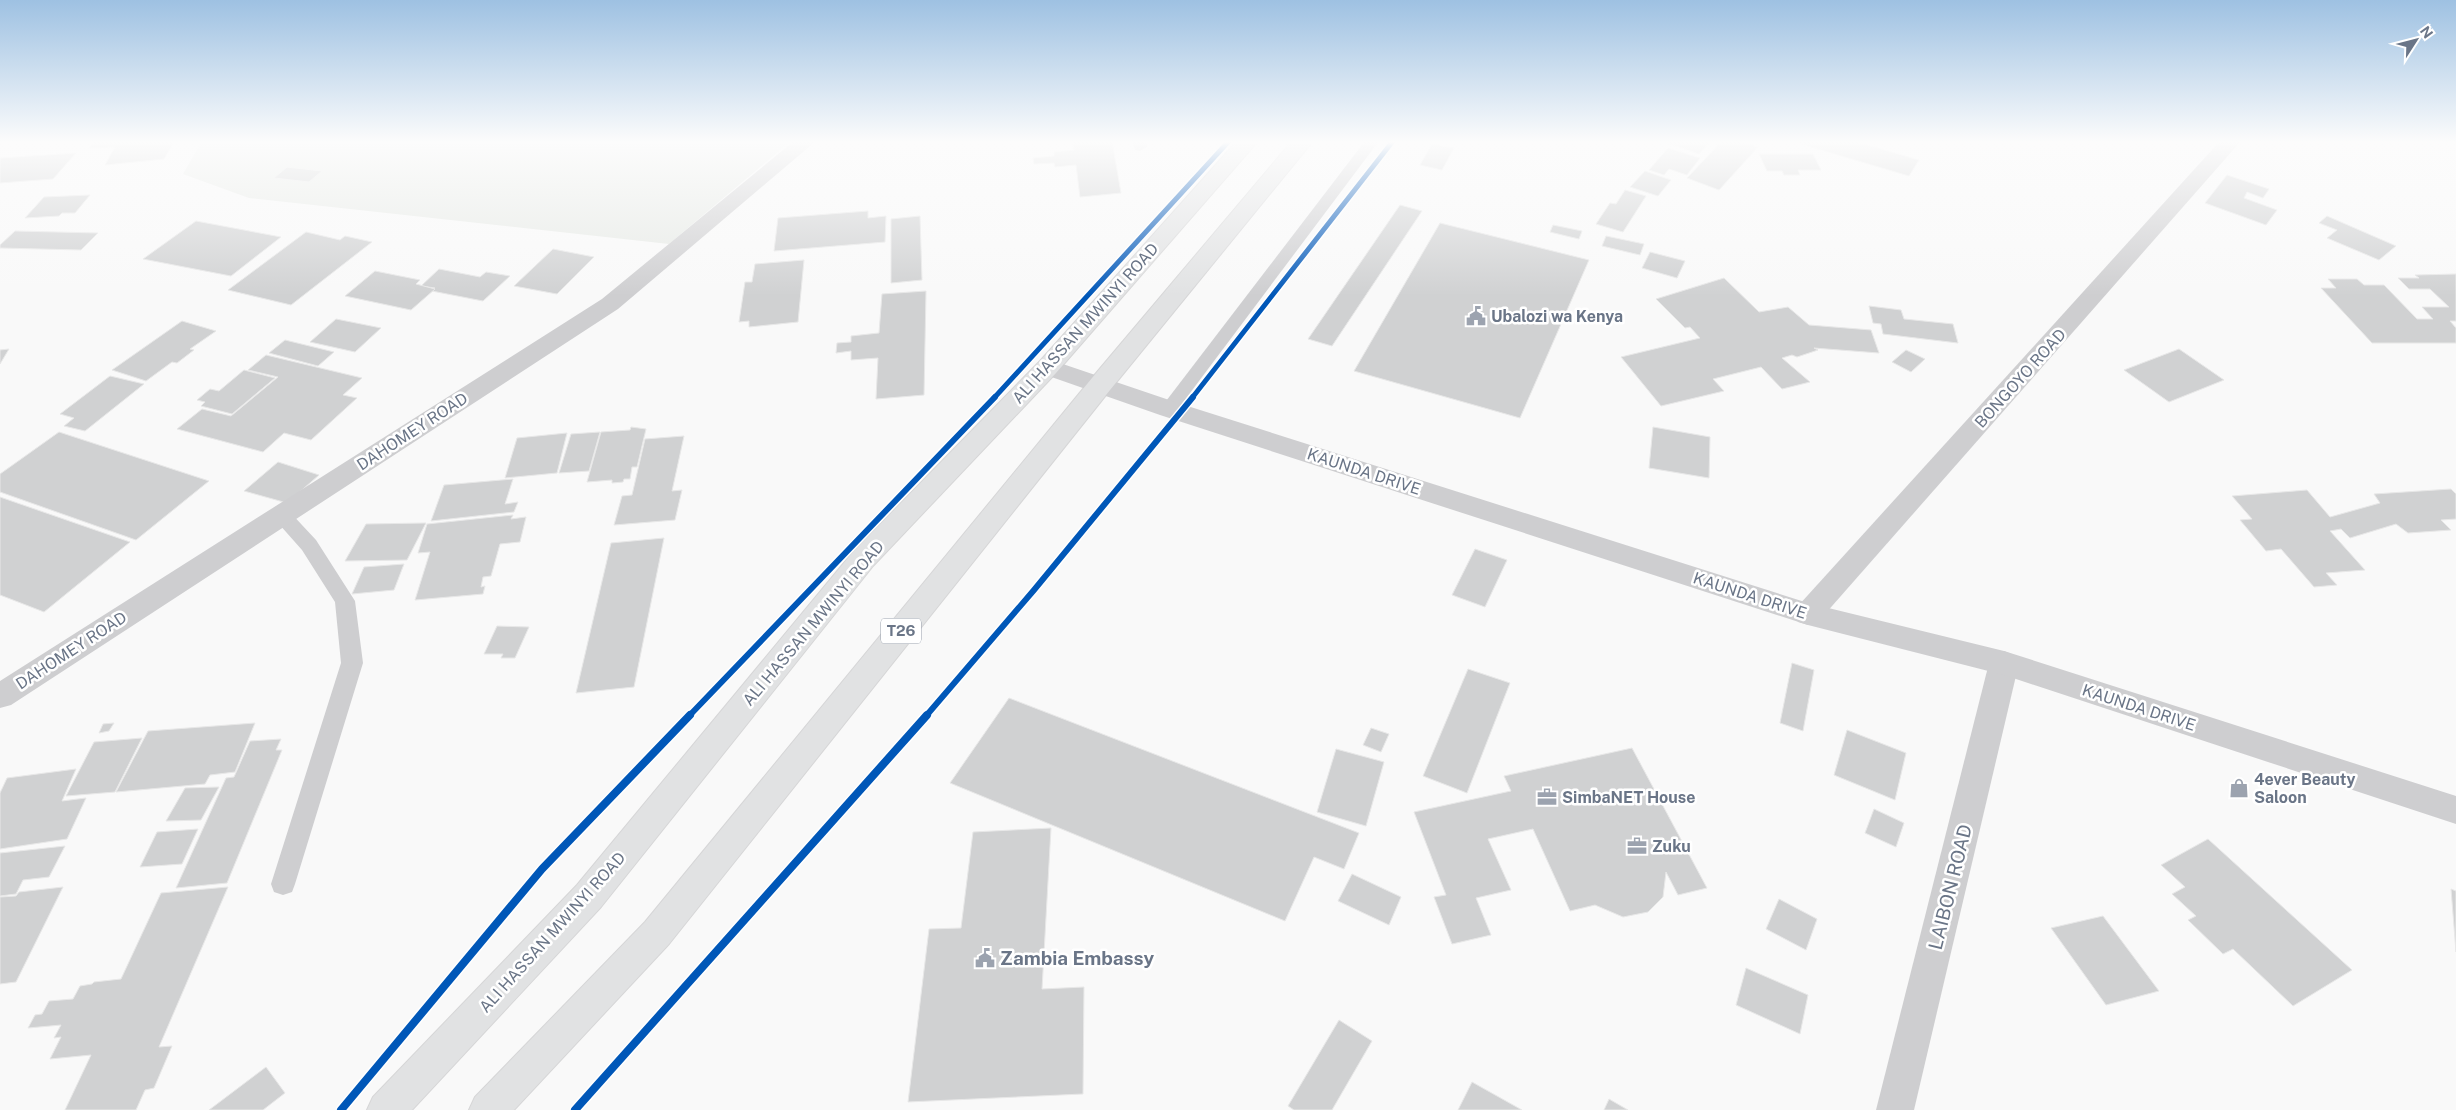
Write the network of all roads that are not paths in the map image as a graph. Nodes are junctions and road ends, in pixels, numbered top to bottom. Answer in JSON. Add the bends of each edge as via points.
{"nodes":[{"id":1,"x":744,"y":193,"type":"edge"},
{"id":2,"x":1202,"y":193,"type":"edge"},
{"id":3,"x":1260,"y":193,"type":"edge"},
{"id":4,"x":1328,"y":193,"type":"edge"},
{"id":5,"x":2185,"y":193,"type":"edge"},
{"id":6,"x":1048,"y":367,"type":"junction"},
{"id":7,"x":1101,"y":384,"type":"junction"},
{"id":8,"x":1151,"y":402,"type":"junction"},
{"id":9,"x":281,"y":515,"type":"junction"},
{"id":10,"x":1808,"y":614,"type":"junction"},
{"id":11,"x":2004,"y":663,"type":"junction"},
{"id":12,"x":0,"y":696,"type":"edge"},
{"id":13,"x":2456,"y":810,"type":"edge"},
{"id":14,"x":283,"y":884,"type":"dead end"},
{"id":15,"x":386,"y":1110,"type":"edge"},
{"id":16,"x":488,"y":1110,"type":"edge"},
{"id":17,"x":1895,"y":1110,"type":"edge"}],
"edges":[{"from":1,"to":9,"type":"street","name":"DAHOMEY ROAD","via":[[610,304]]},
{"from":2,"to":6,"type":"highway","name":"ALI HASSAN MWINYI ROAD"},
{"from":3,"to":7,"type":"highway","number":"T26"},
{"from":4,"to":8,"type":"lane"},
{"from":5,"to":10,"type":"street","name":"BONGOYO ROAD"},
{"from":6,"to":7,"type":"street","name":"KAUNDA DRIVE"},
{"from":6,"to":15,"type":"highway","name":"ALI HASSAN MWINYI ROAD","via":[[863,560],[589,896]]},
{"from":7,"to":8,"type":"street","name":"KAUNDA DRIVE"},
{"from":7,"to":16,"type":"highway","number":"T26","via":[[657,933]]},
{"from":8,"to":10,"type":"street","name":"KAUNDA DRIVE"},
{"from":9,"to":12,"type":"street","name":"DAHOMEY ROAD"},
{"from":9,"to":14,"type":"lane","via":[[309,545],[345,601],[352,662]]},
{"from":10,"to":11,"type":"street","name":"KAUNDA DRIVE"},
{"from":11,"to":13,"type":"street","name":"KAUNDA DRIVE"},
{"from":11,"to":17,"type":"street","name":"LAIBON ROAD"}]}
